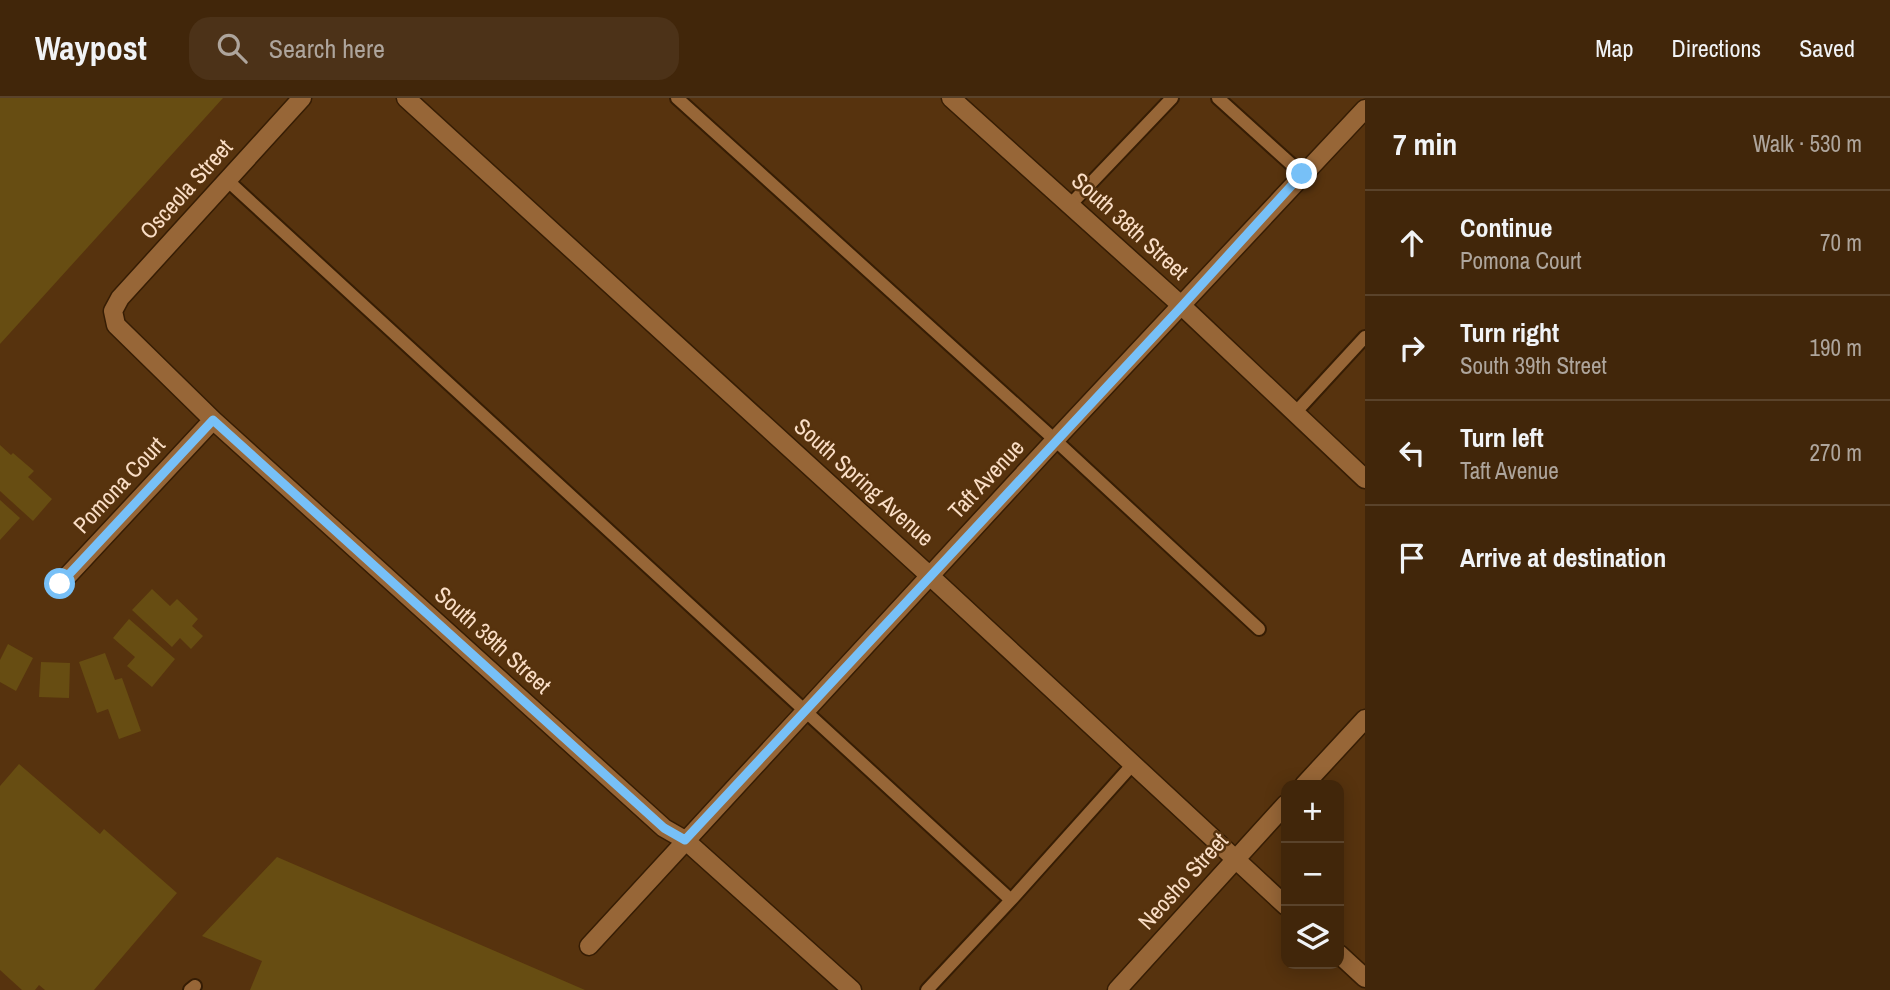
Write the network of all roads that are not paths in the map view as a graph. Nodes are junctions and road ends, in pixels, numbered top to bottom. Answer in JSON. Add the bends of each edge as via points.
{"nodes":[{"id":1,"x":302,"y":98,"type":"edge"},
{"id":2,"x":407,"y":98,"type":"edge"},
{"id":3,"x":677,"y":98,"type":"edge"},
{"id":4,"x":951,"y":98,"type":"edge"},
{"id":5,"x":1172,"y":98,"type":"edge"},
{"id":6,"x":1218,"y":98,"type":"edge"},
{"id":7,"x":1365,"y":109,"type":"edge"},
{"id":8,"x":1302,"y":174,"type":"junction"},
{"id":9,"x":227,"y":180,"type":"junction"},
{"id":10,"x":1070,"y":205,"type":"junction"},
{"id":11,"x":1182,"y":306,"type":"junction"},
{"id":12,"x":112,"y":317,"type":"joint"},
{"id":13,"x":1365,"y":337,"type":"edge"},
{"id":14,"x":1295,"y":413,"type":"junction"},
{"id":15,"x":213,"y":420,"type":"junction"},
{"id":16,"x":1055,"y":440,"type":"junction"},
{"id":17,"x":1365,"y":479,"type":"edge"},
{"id":18,"x":930,"y":576,"type":"junction"},
{"id":19,"x":60,"y":584,"type":"dead end"},
{"id":20,"x":1259,"y":629,"type":"dead end"},
{"id":21,"x":806,"y":711,"type":"junction"},
{"id":22,"x":1365,"y":719,"type":"edge"},
{"id":23,"x":1133,"y":764,"type":"junction"},
{"id":24,"x":1309,"y":780,"type":"edge"},
{"id":25,"x":1281,"y":810,"type":"edge"},
{"id":26,"x":685,"y":840,"type":"junction"},
{"id":27,"x":1236,"y":859,"type":"junction"},
{"id":28,"x":1011,"y":900,"type":"junction"},
{"id":29,"x":1281,"y":901,"type":"edge"},
{"id":30,"x":589,"y":946,"type":"dead end"},
{"id":31,"x":1344,"y":959,"type":"edge"},
{"id":32,"x":1365,"y":978,"type":"edge"},
{"id":33,"x":852,"y":990,"type":"edge"},
{"id":34,"x":927,"y":990,"type":"edge"},
{"id":35,"x":1117,"y":990,"type":"edge"}],
"edges":[{"from":1,"to":9,"type":"street","name":"Osceola Street"},
{"from":2,"to":18,"type":"street","name":"South Spring Avenue"},
{"from":3,"to":16,"type":"lane"},
{"from":4,"to":10,"type":"street","name":"South 38th Street"},
{"from":5,"to":10,"type":"lane"},
{"from":6,"to":8,"type":"lane"},
{"from":7,"to":8,"type":"street","name":"Taft Avenue"},
{"from":8,"to":11,"type":"street","name":"Taft Avenue"},
{"from":9,"to":12,"type":"street","name":"Osceola Street","via":[[120,298]]},
{"from":9,"to":21,"type":"lane"},
{"from":10,"to":11,"type":"street","name":"South 38th Street"},
{"from":11,"to":14,"type":"street","name":"South 38th Street"},
{"from":11,"to":16,"type":"street","name":"Taft Avenue"},
{"from":12,"to":15,"type":"street","name":"South 39th Street"},
{"from":13,"to":14,"type":"lane"},
{"from":14,"to":17,"type":"street","name":"South 38th Street"},
{"from":15,"to":19,"type":"street","name":"Pomona Court"},
{"from":15,"to":26,"type":"street","name":"South 39th Street","via":[[664,828]]},
{"from":16,"to":18,"type":"street","name":"Taft Avenue"},
{"from":16,"to":20,"type":"lane"},
{"from":18,"to":21,"type":"street","name":"Taft Avenue"},
{"from":18,"to":23,"type":"street","name":"South Spring Avenue"},
{"from":21,"to":26,"type":"street","name":"Taft Avenue"},
{"from":21,"to":28,"type":"lane"},
{"from":22,"to":24,"type":"street"},
{"from":23,"to":27,"type":"street","name":"South Spring Avenue"},
{"from":23,"to":28,"type":"lane"},
{"from":25,"to":27,"type":"street","name":"Neosho Street"},
{"from":26,"to":30,"type":"street","name":"Taft Avenue"},
{"from":26,"to":33,"type":"street","name":"South 39th Street"},
{"from":27,"to":29,"type":"street","name":"South Spring Avenue"},
{"from":27,"to":35,"type":"street","name":"Neosho Street"},
{"from":28,"to":34,"type":"lane"},
{"from":31,"to":32,"type":"street"}]}
